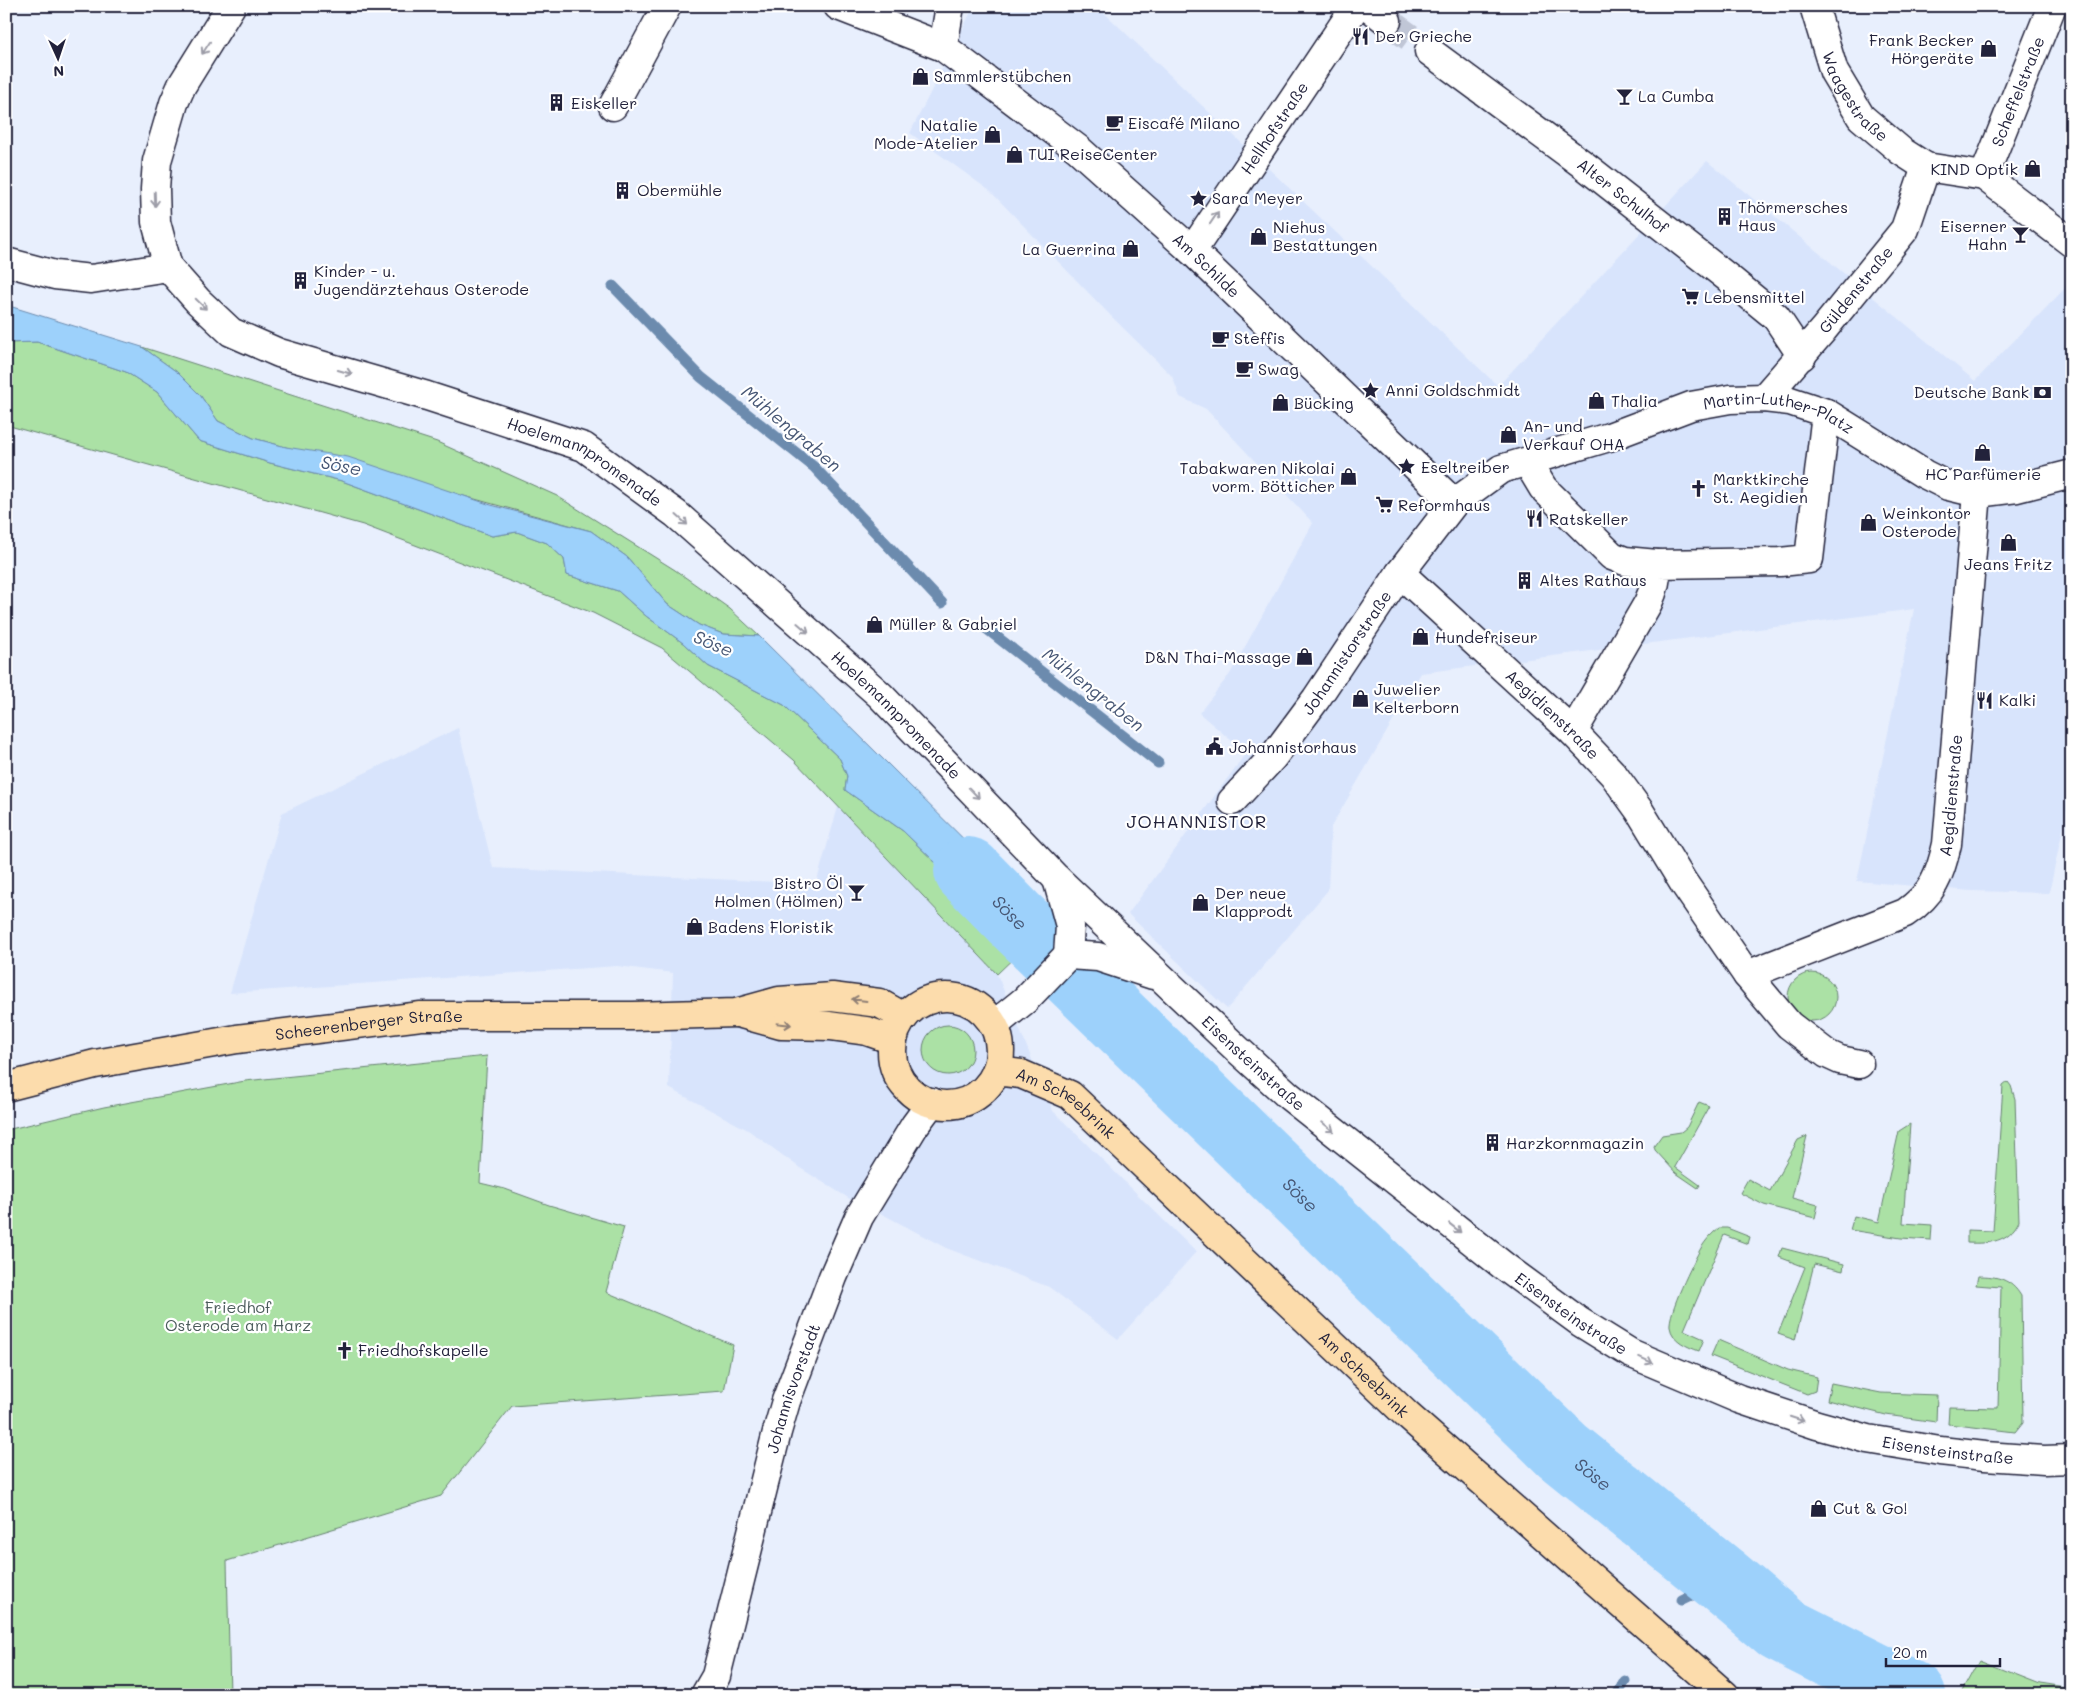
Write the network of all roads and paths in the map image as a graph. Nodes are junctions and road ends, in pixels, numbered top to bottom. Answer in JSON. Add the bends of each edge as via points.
{"nodes":[{"id":1,"x":231,"y":6,"type":"edge"},
{"id":2,"x":667,"y":6,"type":"edge"},
{"id":3,"x":838,"y":6,"type":"edge"},
{"id":4,"x":950,"y":6,"type":"edge"},
{"id":5,"x":1356,"y":6,"type":"edge"},
{"id":6,"x":1814,"y":6,"type":"edge"},
{"id":7,"x":2052,"y":6,"type":"edge"},
{"id":8,"x":943,"y":47,"type":"junction"},
{"id":9,"x":1429,"y":51,"type":"tunnel mouth"},
{"id":10,"x":613,"y":106,"type":"dead end"},
{"id":11,"x":1926,"y":167,"type":"junction"},
{"id":12,"x":1984,"y":176,"type":"junction"},
{"id":13,"x":2072,"y":243,"type":"edge"},
{"id":14,"x":1192,"y":251,"type":"junction"},
{"id":15,"x":6,"y":262,"type":"edge"},
{"id":16,"x":168,"y":268,"type":"junction"},
{"id":17,"x":1802,"y":356,"type":"junction"},
{"id":18,"x":1764,"y":398,"type":"junction"},
{"id":19,"x":1826,"y":413,"type":"junction"},
{"id":20,"x":1532,"y":459,"type":"junction"},
{"id":21,"x":2072,"y":474,"type":"edge"},
{"id":22,"x":1977,"y":493,"type":"junction"},
{"id":23,"x":1454,"y":503,"type":"junction"},
{"id":24,"x":1657,"y":564,"type":"junction"},
{"id":25,"x":1400,"y":573,"type":"junction"},
{"id":26,"x":1573,"y":732,"type":"junction"},
{"id":27,"x":1232,"y":800,"type":"dead end"},
{"id":28,"x":1056,"y":878,"type":"junction"},
{"id":29,"x":1103,"y":923,"type":"joint"},
{"id":30,"x":1068,"y":955,"type":"junction"},
{"id":31,"x":1747,"y":975,"type":"junction"},
{"id":32,"x":1162,"y":978,"type":"junction"},
{"id":33,"x":994,"y":1026,"type":"junction"},
{"id":34,"x":898,"y":1029,"type":"junction"},
{"id":35,"x":1859,"y":1064,"type":"dead end"},
{"id":36,"x":996,"y":1071,"type":"junction"},
{"id":37,"x":6,"y":1087,"type":"edge"},
{"id":38,"x":932,"y":1102,"type":"junction"},
{"id":39,"x":2072,"y":1459,"type":"edge"},
{"id":40,"x":706,"y":1695,"type":"edge"},
{"id":41,"x":1725,"y":1695,"type":"edge"}],
"edges":[{"from":1,"to":16,"type":"street","one_way":true,"via":[[182,85],[167,121],[157,161],[156,222]]},
{"from":2,"to":10,"type":"street"},
{"from":3,"to":8,"type":"street","name":"Am Schilde"},
{"from":4,"to":8,"type":"street"},
{"from":14,"to":5,"type":"street","name":"Hellhofstraße","one_way":true},
{"from":6,"to":11,"type":"street","name":"Waagestraße","via":[[1834,72],[1861,117],[1901,151]]},
{"from":7,"to":12,"type":"street","name":"Scheffelstraße"},
{"from":8,"to":14,"type":"street","name":"Am Schilde","via":[[1078,149]]},
{"from":9,"to":17,"type":"street","name":"Alter Schulhof","via":[[1585,166],[1732,281],[1776,317]]},
{"from":11,"to":12,"type":"street"},
{"from":11,"to":17,"type":"street","name":"Güldenstraße","via":[[1905,230]]},
{"from":12,"to":13,"type":"street"},
{"from":14,"to":23,"type":"street","name":"Am Schilde"},
{"from":15,"to":16,"type":"street","via":[[55,275],[91,279]]},
{"from":16,"to":28,"type":"street","name":"Hoelemannpromenade","one_way":true,"via":[[231,332],[255,343],[584,447],[676,514],[880,695]]},
{"from":17,"to":18,"type":"street","name":"Güldenstraße"},
{"from":18,"to":19,"type":"street","name":"Martin-Luther-Platz","via":[[1790,401]]},
{"from":18,"to":20,"type":"street","name":"Martin-Luther-Platz","via":[[1730,399],[1692,406],[1609,437]]},
{"from":19,"to":22,"type":"street","name":"Martin-Luther-Platz","via":[[1924,474],[1948,486]]},
{"from":19,"to":24,"type":"street","via":[[1809,559]]},
{"from":20,"to":23,"type":"street","name":"Martin-Luther-Platz","via":[[1501,469]]},
{"from":20,"to":24,"type":"street","via":[[1534,473],[1543,488],[1612,556],[1625,561]]},
{"from":21,"to":22,"type":"street","name":"Martin-Luther-Platz","via":[[2017,488]]},
{"from":22,"to":31,"type":"street","name":"Aegidienstraße","via":[[1947,844],[1938,878],[1923,900],[1905,913]]},
{"from":23,"to":25,"type":"street","name":"Martin-Luther-Platz"},
{"from":24,"to":26,"type":"street","via":[[1656,583],[1648,604]]},
{"from":25,"to":26,"type":"street","name":"Aegidienstraße"},
{"from":25,"to":27,"type":"street","name":"Johannistorstraße","via":[[1306,714],[1273,757]]},
{"from":26,"to":31,"type":"street","name":"Aegidienstraße","via":[[1613,774]]},
{"from":28,"to":29,"type":"street","name":"Hoelemannpromenade"},
{"from":28,"to":30,"type":"street","name":"Hoelemannpromenade","via":[[1070,926]]},
{"from":29,"to":32,"type":"street","name":"Eisensteinstraße"},
{"from":30,"to":32,"type":"street","name":"Eisensteinstraße","via":[[1098,957]]},
{"from":30,"to":33,"type":"street","via":[[1025,1000]]},
{"from":31,"to":35,"type":"street","name":"Aegidienstraße","via":[[1789,1025],[1811,1044],[1840,1060]]},
{"from":32,"to":39,"type":"street","name":"Eisensteinstraße","one_way":true,"via":[[1256,1066],[1334,1132],[1505,1267],[1580,1322],[1630,1353],[1739,1399],[1817,1426],[1868,1439],[1984,1456]]},
{"from":33,"to":34,"type":"main road","via":[[984,1012],[969,1001],[951,997],[933,998],[917,1005]]},
{"from":33,"to":36,"type":"main road","via":[[1000,1048]]},
{"from":34,"to":37,"type":"main road","name":"Scheerenberger Straße","via":[[879,1002],[832,997],[779,1001],[736,1013],[421,1016],[237,1039],[95,1064]]},
{"from":34,"to":38,"type":"main road","via":[[893,1060],[900,1079],[914,1094]]},
{"from":36,"to":38,"type":"main road","via":[[988,1085],[963,1102],[947,1105]]},
{"from":36,"to":41,"type":"main road","name":"Am Scheebrink","via":[[1021,1074],[1070,1095],[1406,1416]]},
{"from":38,"to":40,"type":"street","name":"Johannisvorstadt","via":[[859,1217],[833,1277],[779,1424],[716,1676]]}]}
